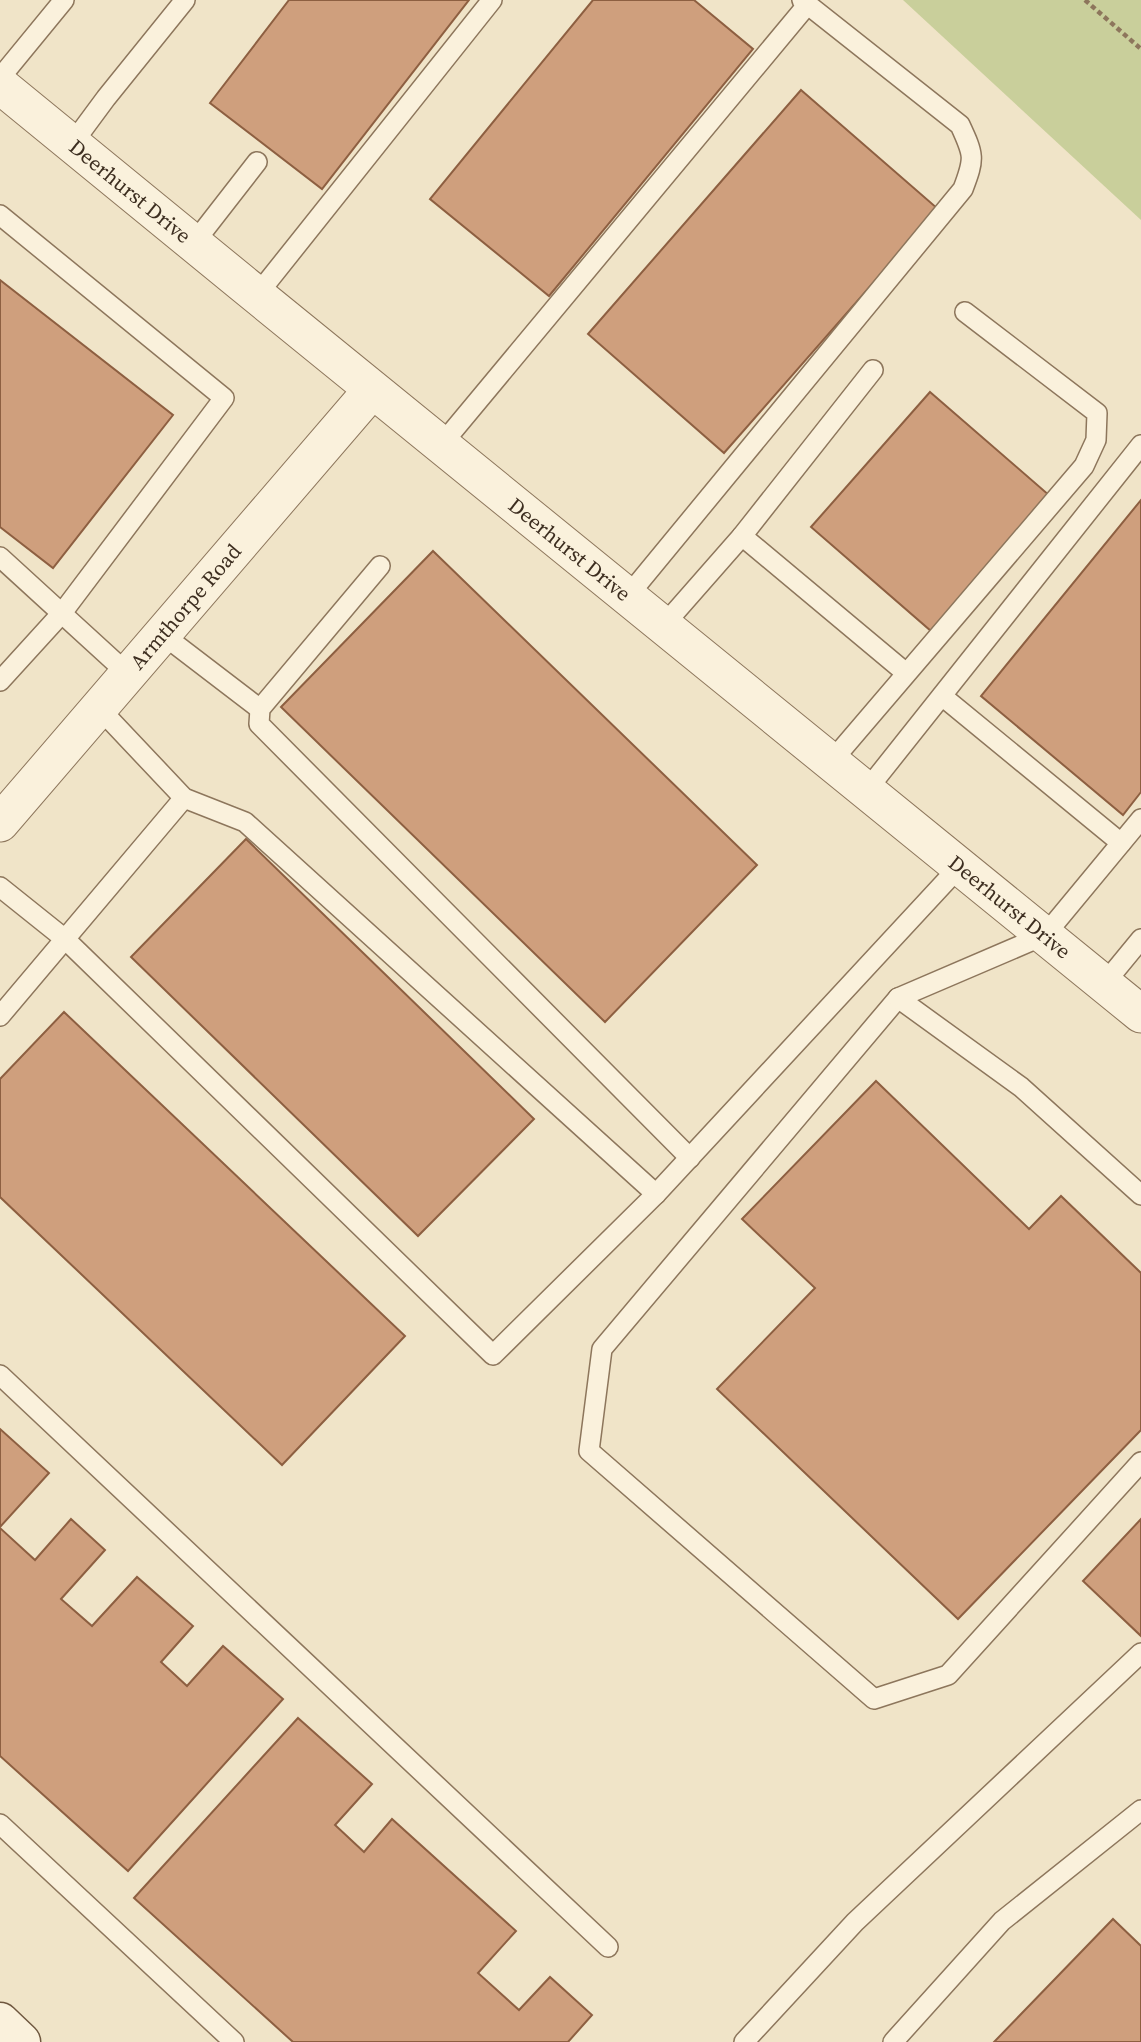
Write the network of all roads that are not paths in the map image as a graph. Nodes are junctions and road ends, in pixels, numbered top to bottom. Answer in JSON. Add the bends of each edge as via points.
{"nodes":[{"id":1,"x":64,"y":0,"type":"edge"},
{"id":2,"x":185,"y":0,"type":"edge"},
{"id":3,"x":492,"y":0,"type":"edge"},
{"id":4,"x":805,"y":2,"type":"edge"},
{"id":5,"x":0,"y":78,"type":"edge"},
{"id":6,"x":0,"y":85,"type":"edge"},
{"id":7,"x":72,"y":144,"type":"junction"},
{"id":8,"x":257,"y":162,"type":"dead end"},
{"id":9,"x":0,"y":215,"type":"edge"},
{"id":10,"x":194,"y":243,"type":"junction"},
{"id":11,"x":257,"y":295,"type":"junction"},
{"id":12,"x":965,"y":312,"type":"dead end"},
{"id":13,"x":873,"y":370,"type":"dead end"},
{"id":14,"x":372,"y":390,"type":"junction"},
{"id":15,"x":442,"y":444,"type":"junction"},
{"id":16,"x":1141,"y":445,"type":"edge"},
{"id":17,"x":742,"y":536,"type":"junction"},
{"id":18,"x":0,"y":557,"type":"edge"},
{"id":19,"x":380,"y":566,"type":"dead end"},
{"id":20,"x":628,"y":597,"type":"junction"},
{"id":21,"x":62,"y":613,"type":"junction"},
{"id":22,"x":663,"y":626,"type":"junction"},
{"id":23,"x":162,"y":634,"type":"junction"},
{"id":24,"x":906,"y":673,"type":"junction"},
{"id":25,"x":128,"y":674,"type":"junction"},
{"id":26,"x":0,"y":681,"type":"edge"},
{"id":27,"x":942,"y":696,"type":"junction"},
{"id":28,"x":99,"y":708,"type":"junction"},
{"id":29,"x":260,"y":709,"type":"junction"},
{"id":30,"x":831,"y":762,"type":"junction"},
{"id":31,"x":866,"y":791,"type":"junction"},
{"id":32,"x":184,"y":798,"type":"junction"},
{"id":33,"x":1141,"y":819,"type":"edge"},
{"id":34,"x":0,"y":823,"type":"edge"},
{"id":35,"x":1121,"y":843,"type":"junction"},
{"id":36,"x":960,"y":866,"type":"junction"},
{"id":37,"x":0,"y":887,"type":"edge"},
{"id":38,"x":1045,"y":935,"type":"junction"},
{"id":39,"x":65,"y":939,"type":"junction"},
{"id":40,"x":1141,"y":939,"type":"edge"},
{"id":41,"x":1104,"y":984,"type":"junction"},
{"id":42,"x":898,"y":999,"type":"junction"},
{"id":43,"x":1141,"y":1014,"type":"edge"},
{"id":44,"x":0,"y":1016,"type":"edge"},
{"id":45,"x":690,"y":1158,"type":"junction"},
{"id":46,"x":656,"y":1194,"type":"junction"},
{"id":47,"x":1141,"y":1195,"type":"edge"},
{"id":48,"x":0,"y":1375,"type":"edge"},
{"id":49,"x":1141,"y":1462,"type":"edge"},
{"id":50,"x":1141,"y":1653,"type":"edge"},
{"id":51,"x":1141,"y":1810,"type":"edge"},
{"id":52,"x":0,"y":1824,"type":"edge"},
{"id":53,"x":608,"y":1947,"type":"dead end"},
{"id":54,"x":0,"y":2022,"type":"edge"},
{"id":55,"x":21,"y":2042,"type":"edge"},
{"id":56,"x":234,"y":2042,"type":"edge"},
{"id":57,"x":744,"y":2042,"type":"edge"},
{"id":58,"x":893,"y":2042,"type":"edge"}],
"edges":[{"from":1,"to":5,"type":"lane"},
{"from":2,"to":7,"type":"lane"},
{"from":3,"to":11,"type":"lane"},
{"from":4,"to":15,"type":"lane"},
{"from":4,"to":20,"type":"lane","via":[[960,125],[973,164],[963,189]]},
{"from":6,"to":7,"type":"street","name":"Deerhurst Drive"},
{"from":7,"to":10,"type":"street","name":"Deerhurst Drive"},
{"from":8,"to":10,"type":"lane"},
{"from":9,"to":21,"type":"lane","via":[[224,398]]},
{"from":10,"to":11,"type":"street","name":"Deerhurst Drive"},
{"from":11,"to":14,"type":"street","name":"Deerhurst Drive"},
{"from":12,"to":24,"type":"lane","via":[[1097,413],[1096,440],[1084,466]]},
{"from":13,"to":17,"type":"lane"},
{"from":14,"to":15,"type":"street","name":"Deerhurst Drive"},
{"from":14,"to":23,"type":"street","name":"Armthorpe Road"},
{"from":15,"to":20,"type":"street","name":"Deerhurst Drive"},
{"from":16,"to":27,"type":"lane"},
{"from":17,"to":22,"type":"lane"},
{"from":17,"to":24,"type":"lane"},
{"from":18,"to":21,"type":"lane"},
{"from":19,"to":29,"type":"lane"},
{"from":20,"to":22,"type":"street","name":"Deerhurst Drive"},
{"from":21,"to":25,"type":"lane"},
{"from":21,"to":26,"type":"lane"},
{"from":22,"to":30,"type":"street","name":"Deerhurst Drive"},
{"from":23,"to":25,"type":"street","name":"Armthorpe Road"},
{"from":23,"to":29,"type":"lane"},
{"from":24,"to":30,"type":"lane"},
{"from":25,"to":28,"type":"street","name":"Armthorpe Road"},
{"from":27,"to":31,"type":"lane"},
{"from":27,"to":35,"type":"lane"},
{"from":28,"to":32,"type":"lane"},
{"from":28,"to":34,"type":"street","name":"Armthorpe Road"},
{"from":29,"to":45,"type":"lane","via":[[259,724]]},
{"from":30,"to":31,"type":"street","name":"Deerhurst Drive"},
{"from":31,"to":36,"type":"street","name":"Deerhurst Drive"},
{"from":32,"to":39,"type":"lane"},
{"from":32,"to":46,"type":"lane","via":[[245,822]]},
{"from":33,"to":35,"type":"lane"},
{"from":35,"to":38,"type":"lane"},
{"from":36,"to":38,"type":"street","name":"Deerhurst Drive"},
{"from":36,"to":45,"type":"lane"},
{"from":37,"to":39,"type":"lane"},
{"from":38,"to":41,"type":"street","name":"Deerhurst Drive"},
{"from":38,"to":42,"type":"lane"},
{"from":39,"to":44,"type":"lane"},
{"from":39,"to":46,"type":"lane","via":[[493,1355]]},
{"from":40,"to":41,"type":"lane"},
{"from":41,"to":43,"type":"street","name":"Deerhurst Drive"},
{"from":42,"to":47,"type":"lane","via":[[1021,1087]]},
{"from":42,"to":49,"type":"lane","via":[[602,1349],[589,1451],[874,1699],[948,1675]]},
{"from":45,"to":46,"type":"lane"},
{"from":48,"to":53,"type":"lane"},
{"from":50,"to":57,"type":"lane","via":[[855,1922]]},
{"from":51,"to":58,"type":"lane","via":[[1002,1922]]},
{"from":52,"to":56,"type":"lane"},
{"from":54,"to":55,"type":"main road"}]}
